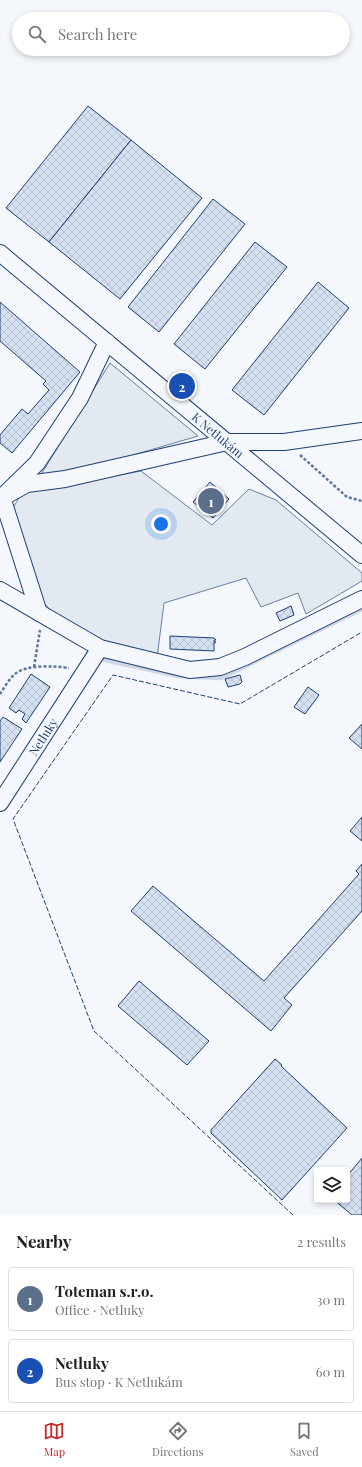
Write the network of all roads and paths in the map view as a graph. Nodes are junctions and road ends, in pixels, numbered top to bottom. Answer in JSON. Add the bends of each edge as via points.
{"nodes":[{"id":1,"x":0,"y":253,"type":"edge"},
{"id":2,"x":107,"y":342,"type":"junction"},
{"id":3,"x":362,"y":431,"type":"edge"},
{"id":4,"x":227,"y":442,"type":"junction"},
{"id":5,"x":284,"y":442,"type":"junction"},
{"id":6,"x":1,"y":498,"type":"edge"},
{"id":7,"x":362,"y":501,"type":"edge"},
{"id":8,"x":362,"y":555,"type":"edge"},
{"id":9,"x":0,"y":590,"type":"edge"},
{"id":10,"x":362,"y":599,"type":"edge"},
{"id":11,"x":39,"y":613,"type":"junction"},
{"id":12,"x":100,"y":648,"type":"junction"},
{"id":13,"x":34,"y":667,"type":"junction"},
{"id":14,"x":85,"y":670,"type":"junction"},
{"id":15,"x":0,"y":694,"type":"edge"},
{"id":16,"x":0,"y":803,"type":"edge"}],
"edges":[{"from":1,"to":2,"type":"street","name":"K Netlukám"},
{"from":2,"to":4,"type":"street","name":"K Netlukám"},
{"from":2,"to":6,"type":"street","via":[[80,398],[37,463]]},
{"from":3,"to":5,"type":"street"},
{"from":4,"to":5,"type":"street"},
{"from":4,"to":6,"type":"street","via":[[65,479],[26,484]]},
{"from":4,"to":8,"type":"street","name":"K Netlukám"},
{"from":5,"to":7,"type":"path","via":[[347,496]]},
{"from":6,"to":11,"type":"street"},
{"from":9,"to":11,"type":"street"},
{"from":10,"to":12,"type":"street","via":[[220,667],[190,670]]},
{"from":11,"to":12,"type":"street"},
{"from":11,"to":13,"type":"path","via":[[40,628]]},
{"from":12,"to":14,"type":"street","name":"Netluky"},
{"from":13,"to":14,"type":"path","via":[[59,666]]},
{"from":13,"to":15,"type":"path","via":[[15,674]]},
{"from":14,"to":16,"type":"street","name":"Netluky"}]}
